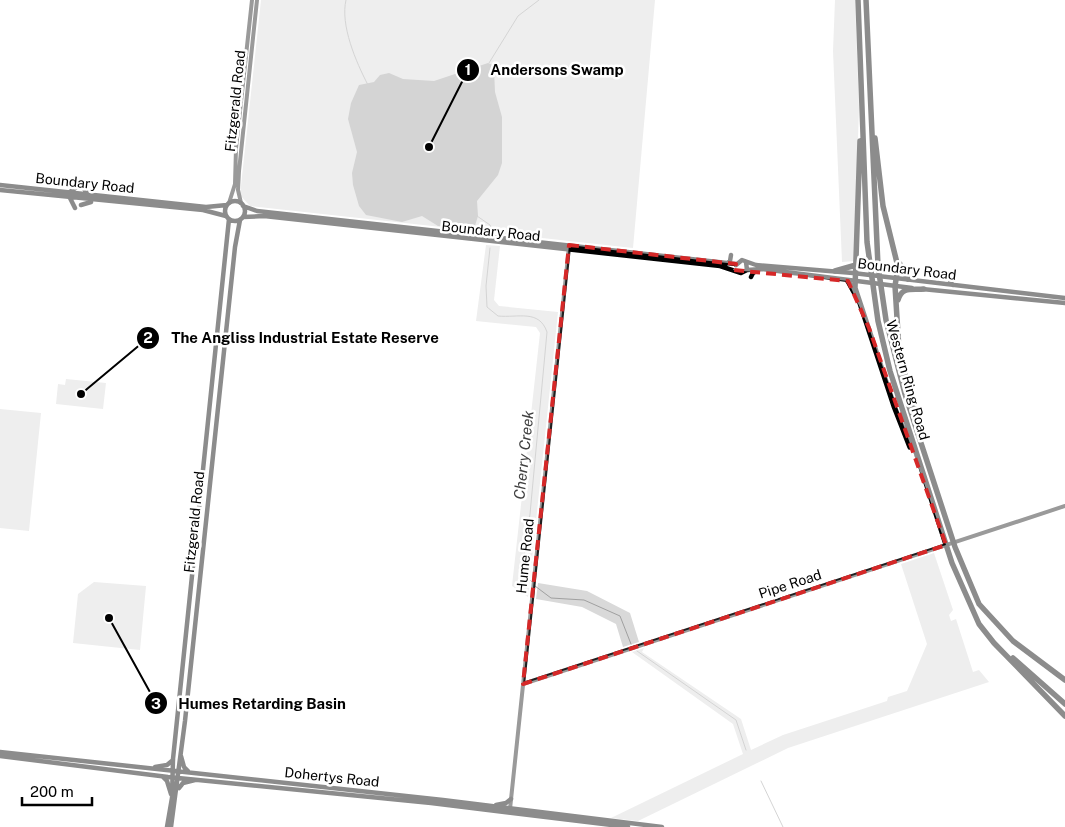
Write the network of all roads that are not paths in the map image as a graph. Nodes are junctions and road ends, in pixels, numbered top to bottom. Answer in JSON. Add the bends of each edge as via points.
{"nodes":[{"id":1,"x":252,"y":0,"type":"edge"},
{"id":2,"x":257,"y":0,"type":"edge"},
{"id":3,"x":858,"y":0,"type":"edge"},
{"id":4,"x":866,"y":0,"type":"edge"},
{"id":5,"x":862,"y":102,"type":"junction"},
{"id":6,"x":871,"y":116,"type":"junction"},
{"id":7,"x":2,"y":188,"type":"edge"},
{"id":8,"x":69,"y":195,"type":"junction"},
{"id":9,"x":89,"y":195,"type":"junction"},
{"id":10,"x":94,"y":200,"type":"junction"},
{"id":11,"x":228,"y":204,"type":"junction"},
{"id":12,"x":81,"y":205,"type":"dead end"},
{"id":13,"x":242,"y":205,"type":"junction"},
{"id":14,"x":75,"y":208,"type":"dead end"},
{"id":15,"x":227,"y":218,"type":"junction"},
{"id":16,"x":242,"y":219,"type":"junction"},
{"id":17,"x":891,"y":236,"type":"junction"},
{"id":18,"x":482,"y":238,"type":"junction"},
{"id":19,"x":569,"y":248,"type":"junction"},
{"id":20,"x":731,"y":255,"type":"dead end"},
{"id":21,"x":746,"y":262,"type":"junction"},
{"id":22,"x":726,"y":264,"type":"junction"},
{"id":23,"x":736,"y":264,"type":"junction"},
{"id":24,"x":856,"y":265,"type":"junction"},
{"id":25,"x":762,"y":269,"type":"junction"},
{"id":26,"x":747,"y":270,"type":"junction"},
{"id":27,"x":737,"y":271,"type":"junction"},
{"id":28,"x":835,"y":271,"type":"junction"},
{"id":29,"x":856,"y":273,"type":"junction"},
{"id":30,"x":946,"y":274,"type":"dead end"},
{"id":31,"x":751,"y":278,"type":"dead end"},
{"id":32,"x":896,"y":278,"type":"junction"},
{"id":33,"x":908,"y":279,"type":"junction"},
{"id":34,"x":852,"y":281,"type":"junction"},
{"id":35,"x":895,"y":286,"type":"junction"},
{"id":36,"x":953,"y":286,"type":"junction"},
{"id":37,"x":924,"y":289,"type":"junction"},
{"id":38,"x":1065,"y":298,"type":"edge"},
{"id":39,"x":1036,"y":300,"type":"junction"},
{"id":40,"x":1027,"y":302,"type":"junction"},
{"id":41,"x":1065,"y":304,"type":"edge"},
{"id":42,"x":897,"y":310,"type":"junction"},
{"id":43,"x":216,"y":353,"type":"junction"},
{"id":44,"x":224,"y":354,"type":"junction"},
{"id":45,"x":930,"y":469,"type":"junction"},
{"id":46,"x":925,"y":481,"type":"junction"},
{"id":47,"x":1065,"y":506,"type":"edge"},
{"id":48,"x":192,"y":586,"type":"junction"},
{"id":49,"x":199,"y":586,"type":"junction"},
{"id":50,"x":979,"y":604,"type":"junction"},
{"id":51,"x":971,"y":609,"type":"junction"},
{"id":52,"x":1065,"y":676,"type":"edge"},
{"id":53,"x":1065,"y":680,"type":"edge"},
{"id":54,"x":523,"y":684,"type":"junction"},
{"id":55,"x":1065,"y":704,"type":"edge"},
{"id":56,"x":1065,"y":716,"type":"edge"},
{"id":57,"x":0,"y":752,"type":"edge"},
{"id":58,"x":180,"y":753,"type":"junction"},
{"id":59,"x":9,"y":755,"type":"junction"},
{"id":60,"x":0,"y":756,"type":"edge"},
{"id":61,"x":174,"y":759,"type":"junction"},
{"id":62,"x":105,"y":765,"type":"junction"},
{"id":63,"x":146,"y":768,"type":"junction"},
{"id":64,"x":190,"y":772,"type":"junction"},
{"id":65,"x":175,"y":774,"type":"junction"},
{"id":66,"x":162,"y":776,"type":"junction"},
{"id":67,"x":202,"y":779,"type":"junction"},
{"id":68,"x":290,"y":786,"type":"junction"},
{"id":69,"x":177,"y":791,"type":"junction"},
{"id":70,"x":351,"y":792,"type":"junction"},
{"id":71,"x":172,"y":798,"type":"junction"},
{"id":72,"x":511,"y":799,"type":"junction"},
{"id":73,"x":479,"y":805,"type":"junction"},
{"id":74,"x":510,"y":811,"type":"junction"},
{"id":75,"x":167,"y":827,"type":"edge"},
{"id":76,"x":171,"y":827,"type":"edge"},
{"id":77,"x":628,"y":827,"type":"edge"},
{"id":78,"x":662,"y":827,"type":"edge"}],
"edges":[{"from":1,"to":11,"type":"street","name":"Fitzgerald Road","via":[[235,184]]},
{"from":2,"to":13,"type":"street","name":"Fitzgerald Road","via":[[239,171],[238,190]]},
{"from":3,"to":5,"type":"highway","name":"Western Ring Road"},
{"from":4,"to":6,"type":"highway","name":"Western Ring Road"},
{"from":5,"to":24,"type":"highway"},
{"from":5,"to":46,"type":"highway","name":"Western Ring Road","via":[[873,290],[890,371]]},
{"from":6,"to":17,"type":"highway"},
{"from":6,"to":45,"type":"highway","name":"Western Ring Road","via":[[881,291],[897,367]]},
{"from":7,"to":8,"type":"main road","name":"Boundary Road"},
{"from":8,"to":9,"type":"main road","name":"Boundary Road"},
{"from":8,"to":9,"type":"main road","via":[[80,186]]},
{"from":8,"to":10,"type":"main road","name":"Boundary Road"},
{"from":8,"to":14,"type":"main road"},
{"from":9,"to":11,"type":"main road","name":"Boundary Road","via":[[206,208]]},
{"from":10,"to":12,"type":"main road"},
{"from":10,"to":15,"type":"main road","name":"Boundary Road","via":[[203,210]]},
{"from":11,"to":13,"type":"main road","via":[[236,202]]},
{"from":11,"to":15,"type":"main road"},
{"from":13,"to":16,"type":"main road"},
{"from":13,"to":18,"type":"main road","name":"Boundary Road","via":[[257,211]]},
{"from":15,"to":16,"type":"main road","via":[[233,221]]},
{"from":15,"to":43,"type":"main road","name":"Fitzgerald Road"},
{"from":16,"to":18,"type":"main road","name":"Boundary Road","via":[[264,216]]},
{"from":16,"to":44,"type":"main road","name":"Fitzgerald Road","via":[[235,247]]},
{"from":17,"to":32,"type":"highway","via":[[898,267]]},
{"from":17,"to":33,"type":"highway"},
{"from":18,"to":19,"type":"main road","name":"Boundary Road"},
{"from":19,"to":22,"type":"main road","name":"Boundary Road"},
{"from":19,"to":27,"type":"main road","name":"Boundary Road"},
{"from":19,"to":54,"type":"street","name":"Hume Road"},
{"from":20,"to":22,"type":"main road"},
{"from":21,"to":23,"type":"main road","via":[[741,260]]},
{"from":21,"to":26,"type":"main road"},
{"from":21,"to":28,"type":"main road","name":"Boundary Road"},
{"from":22,"to":23,"type":"main road","name":"Boundary Road"},
{"from":23,"to":27,"type":"main road"},
{"from":24,"to":28,"type":"highway"},
{"from":24,"to":29,"type":"highway"},
{"from":25,"to":26,"type":"main road","name":"Boundary Road"},
{"from":25,"to":31,"type":"main road","via":[[753,273]]},
{"from":25,"to":34,"type":"main road","name":"Boundary Road"},
{"from":26,"to":27,"type":"main road"},
{"from":28,"to":29,"type":"main road","name":"Boundary Road"},
{"from":29,"to":32,"type":"main road","name":"Boundary Road"},
{"from":29,"to":34,"type":"highway"},
{"from":30,"to":36,"type":"main road"},
{"from":32,"to":33,"type":"main road","name":"Boundary Road"},
{"from":32,"to":35,"type":"highway"},
{"from":33,"to":36,"type":"main road","name":"Boundary Road"},
{"from":34,"to":35,"type":"main road","name":"Boundary Road"},
{"from":34,"to":46,"type":"highway","via":[[894,406]]},
{"from":35,"to":37,"type":"main road","name":"Boundary Road"},
{"from":35,"to":42,"type":"highway"},
{"from":36,"to":38,"type":"main road","name":"Boundary Road"},
{"from":37,"to":40,"type":"main road","name":"Boundary Road"},
{"from":37,"to":42,"type":"highway","via":[[902,291]]},
{"from":39,"to":40,"type":"main road","name":"Boundary Road"},
{"from":39,"to":40,"type":"main road"},
{"from":39,"to":41,"type":"main road","name":"Boundary Road"},
{"from":42,"to":45,"type":"highway","via":[[901,357]]},
{"from":43,"to":44,"type":"main road"},
{"from":43,"to":48,"type":"main road","name":"Fitzgerald Road"},
{"from":44,"to":49,"type":"main road","name":"Fitzgerald Road"},
{"from":45,"to":50,"type":"highway","name":"Western Ring Road","via":[[954,547]]},
{"from":46,"to":51,"type":"highway","name":"Western Ring Road"},
{"from":47,"to":54,"type":"street","name":"Pipe Road"},
{"from":48,"to":49,"type":"main road"},
{"from":48,"to":61,"type":"main road","name":"Fitzgerald Road"},
{"from":49,"to":58,"type":"main road","name":"Fitzgerald Road"},
{"from":50,"to":52,"type":"highway","via":[[1003,628]]},
{"from":50,"to":53,"type":"highway","via":[[1013,641]]},
{"from":51,"to":55,"type":"highway","via":[[996,642]]},
{"from":51,"to":56,"type":"highway","via":[[994,643]]},
{"from":54,"to":72,"type":"street","name":"Hume Road"},
{"from":57,"to":59,"type":"main road","name":"Dohertys Road"},
{"from":58,"to":64,"type":"main road","via":[[185,769]]},
{"from":58,"to":65,"type":"main road","name":"Fitzgerald Road"},
{"from":59,"to":60,"type":"main road","name":"Dohertys Road"},
{"from":59,"to":62,"type":"main road","name":"Dohertys Road"},
{"from":61,"to":63,"type":"main road","via":[[167,765]]},
{"from":61,"to":65,"type":"main road","name":"Fitzgerald Road"},
{"from":62,"to":63,"type":"main road","name":"Dohertys Road"},
{"from":62,"to":66,"type":"main road","name":"Dohertys Road"},
{"from":63,"to":65,"type":"main road","name":"Dohertys Road"},
{"from":64,"to":65,"type":"main road","name":"Dohertys Road"},
{"from":64,"to":68,"type":"main road","name":"Dohertys Road"},
{"from":65,"to":66,"type":"main road","name":"Dohertys Road"},
{"from":65,"to":67,"type":"main road","name":"Dohertys Road"},
{"from":65,"to":69,"type":"main road","name":"Fitzgerald Road"},
{"from":65,"to":71,"type":"main road","name":"Fitzgerald Road"},
{"from":66,"to":71,"type":"main road"},
{"from":67,"to":68,"type":"main road","name":"Dohertys Road"},
{"from":67,"to":69,"type":"main road","via":[[182,783]]},
{"from":68,"to":70,"type":"main road","name":"Dohertys Road"},
{"from":69,"to":76,"type":"main road","name":"Fitzgerald Road"},
{"from":70,"to":73,"type":"main road","name":"Dohertys Road"},
{"from":70,"to":74,"type":"main road","name":"Dohertys Road"},
{"from":71,"to":75,"type":"main road","name":"Fitzgerald Road"},
{"from":72,"to":73,"type":"main road","via":[[500,805]]},
{"from":72,"to":74,"type":"street","name":"Hume Road"},
{"from":73,"to":74,"type":"main road","name":"Dohertys Road"},
{"from":74,"to":77,"type":"main road","name":"Dohertys Road"},
{"from":74,"to":78,"type":"main road","name":"Dohertys Road"}]}
